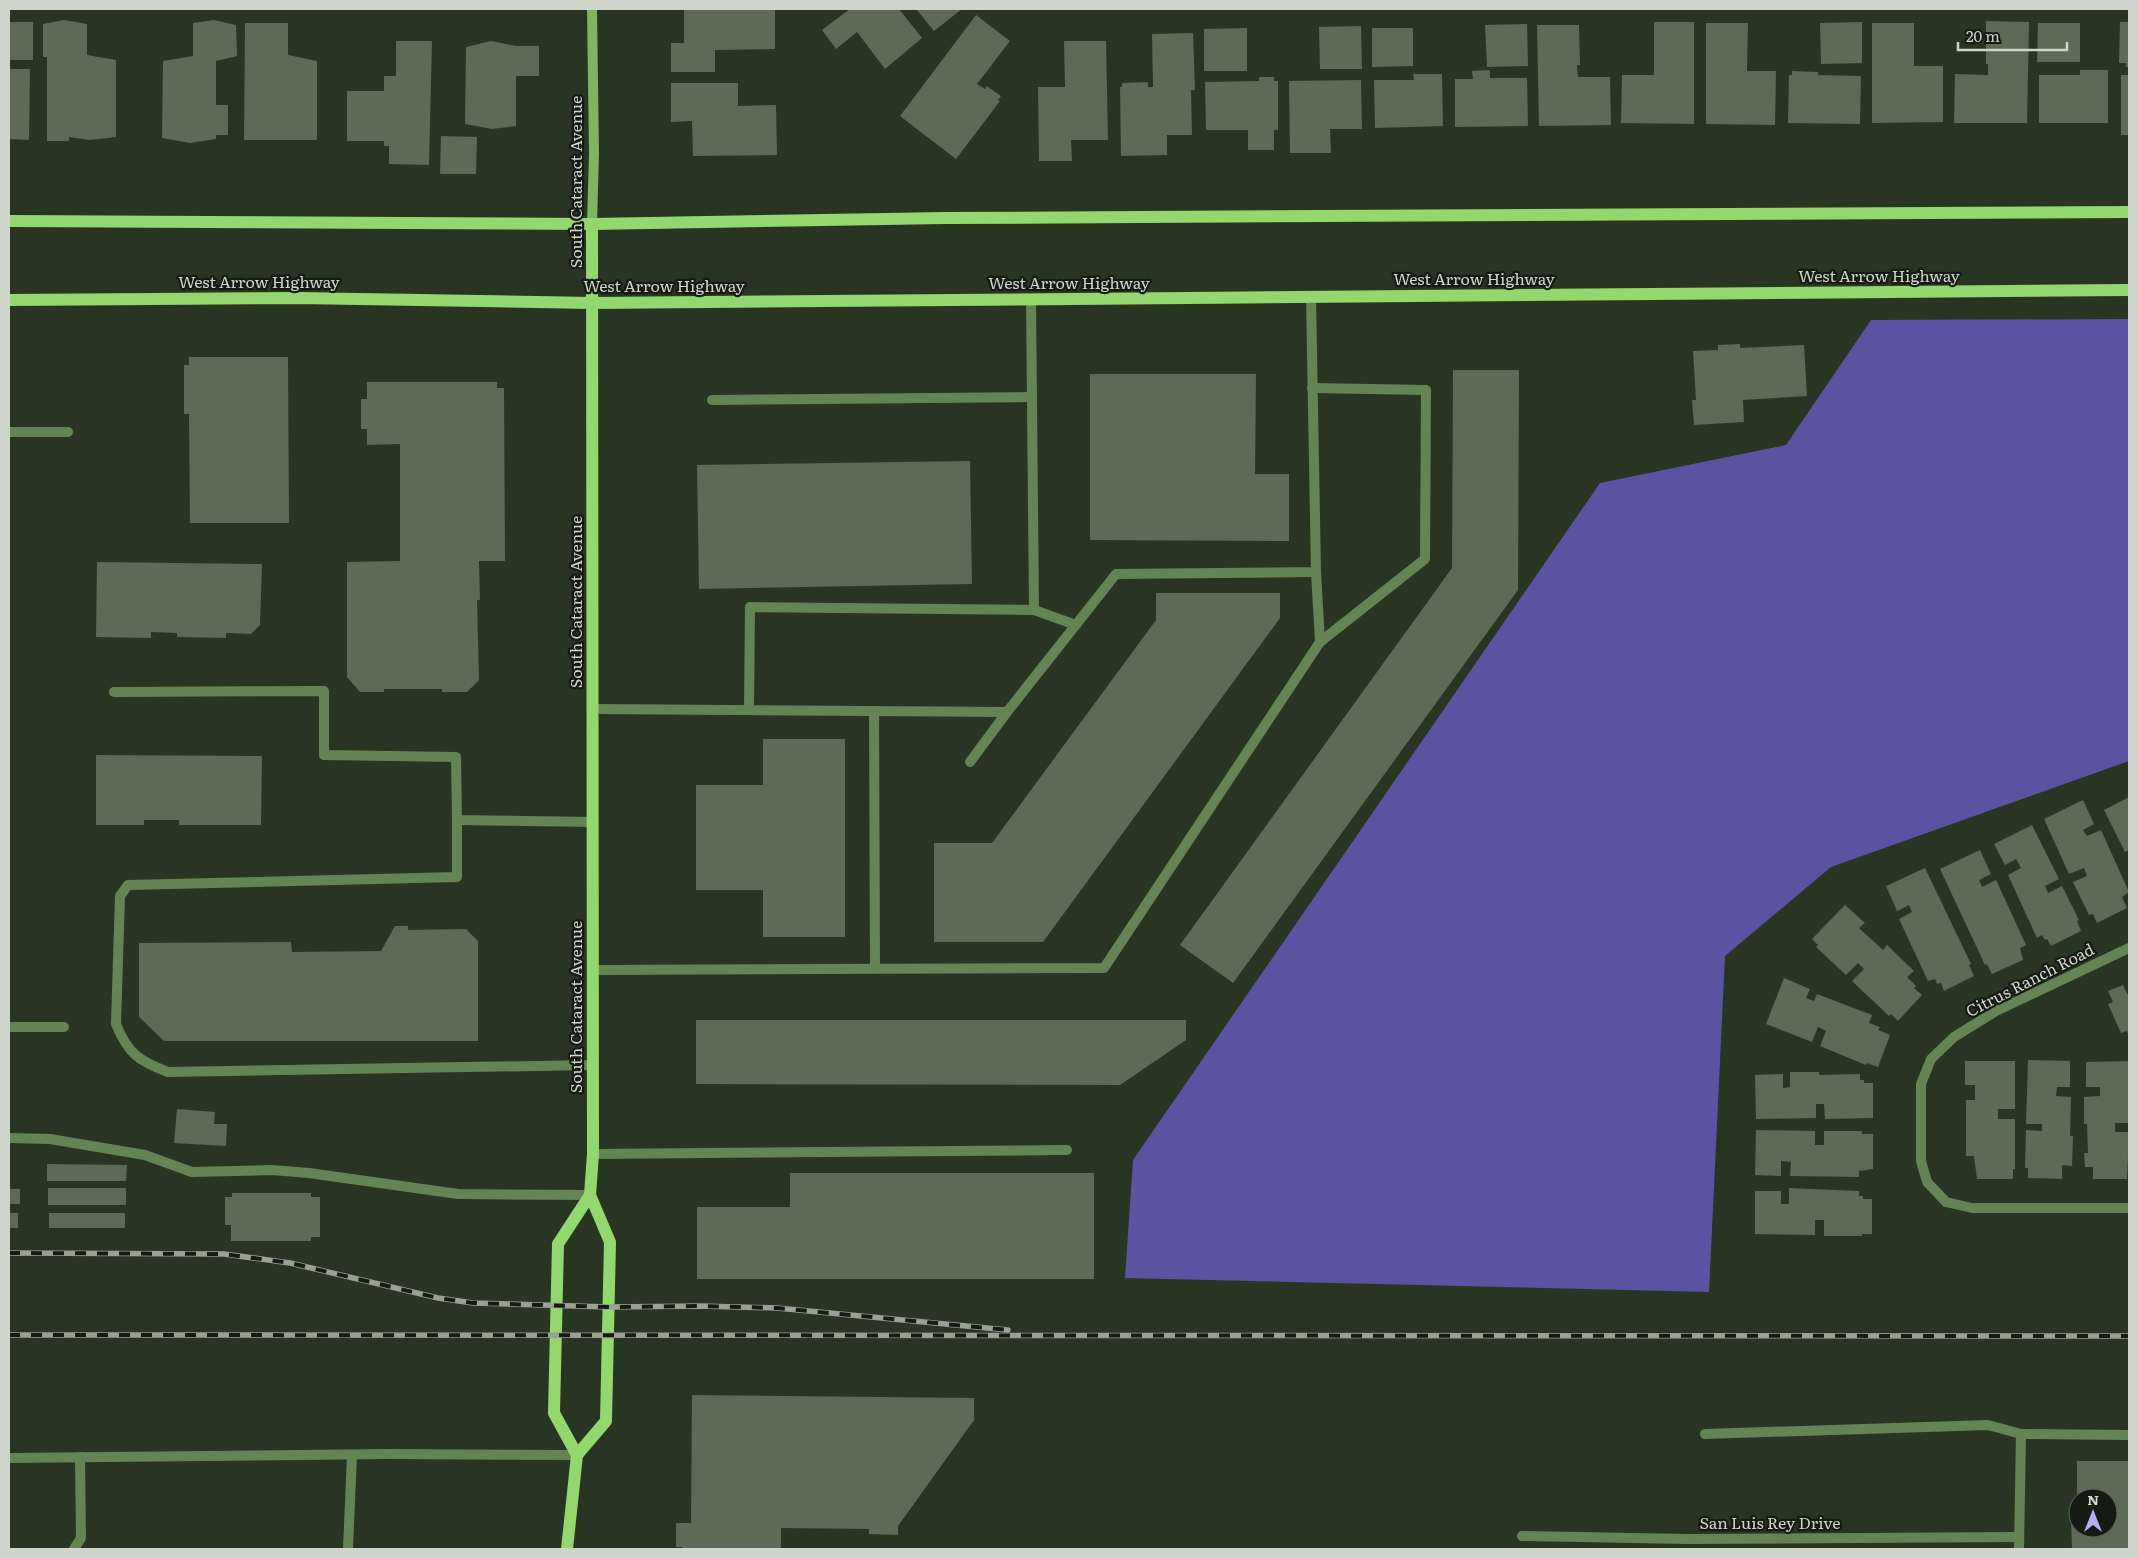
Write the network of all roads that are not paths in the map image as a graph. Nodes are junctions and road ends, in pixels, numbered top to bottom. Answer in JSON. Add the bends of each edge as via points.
{"nodes":[{"id":1,"x":592,"y":9,"type":"edge"},
{"id":2,"x":2129,"y":212,"type":"edge"},
{"id":3,"x":9,"y":221,"type":"edge"},
{"id":4,"x":592,"y":224,"type":"junction"},
{"id":5,"x":2129,"y":290,"type":"edge"},
{"id":6,"x":1311,"y":297,"type":"junction"},
{"id":7,"x":1031,"y":299,"type":"junction"},
{"id":8,"x":9,"y":300,"type":"edge"},
{"id":9,"x":592,"y":303,"type":"junction"},
{"id":10,"x":1312,"y":388,"type":"junction"},
{"id":11,"x":1032,"y":397,"type":"junction"},
{"id":12,"x":712,"y":400,"type":"dead end"},
{"id":13,"x":9,"y":432,"type":"edge"},
{"id":14,"x":68,"y":432,"type":"dead end"},
{"id":15,"x":1316,"y":572,"type":"junction"},
{"id":16,"x":1034,"y":610,"type":"junction"},
{"id":17,"x":1076,"y":625,"type":"junction"},
{"id":18,"x":1320,"y":642,"type":"junction"},
{"id":19,"x":114,"y":692,"type":"dead end"},
{"id":20,"x":592,"y":709,"type":"junction"},
{"id":21,"x":749,"y":710,"type":"junction"},
{"id":22,"x":874,"y":711,"type":"junction"},
{"id":23,"x":1007,"y":712,"type":"junction"},
{"id":24,"x":970,"y":762,"type":"dead end"},
{"id":25,"x":457,"y":820,"type":"junction"},
{"id":26,"x":593,"y":822,"type":"junction"},
{"id":27,"x":2129,"y":948,"type":"edge"},
{"id":28,"x":875,"y":968,"type":"junction"},
{"id":29,"x":593,"y":970,"type":"junction"},
{"id":30,"x":9,"y":1027,"type":"edge"},
{"id":31,"x":64,"y":1028,"type":"dead end"},
{"id":32,"x":593,"y":1065,"type":"junction"},
{"id":33,"x":9,"y":1138,"type":"edge"},
{"id":34,"x":1067,"y":1150,"type":"dead end"},
{"id":35,"x":593,"y":1154,"type":"junction"},
{"id":36,"x":590,"y":1195,"type":"junction"},
{"id":37,"x":2129,"y":1208,"type":"edge"},
{"id":38,"x":1705,"y":1434,"type":"dead end"},
{"id":39,"x":2021,"y":1434,"type":"junction"},
{"id":40,"x":2129,"y":1435,"type":"edge"},
{"id":41,"x":352,"y":1455,"type":"junction"},
{"id":42,"x":577,"y":1455,"type":"junction"},
{"id":43,"x":80,"y":1457,"type":"junction"},
{"id":44,"x":9,"y":1458,"type":"edge"},
{"id":45,"x":1522,"y":1536,"type":"dead end"},
{"id":46,"x":2019,"y":1537,"type":"junction"},
{"id":47,"x":1688,"y":1544,"type":"edge"},
{"id":48,"x":74,"y":1549,"type":"edge"},
{"id":49,"x":348,"y":1549,"type":"edge"},
{"id":50,"x":567,"y":1549,"type":"edge"},
{"id":51,"x":2019,"y":1549,"type":"edge"}],
"edges":[{"from":1,"to":4,"type":"main road","name":"South Cataract Avenue"},
{"from":2,"to":4,"type":"main road","via":[[955,218]]},
{"from":3,"to":4,"type":"main road"},
{"from":4,"to":9,"type":"main road","name":"South Cataract Avenue"},
{"from":5,"to":6,"type":"main road","name":"West Arrow Highway"},
{"from":6,"to":7,"type":"main road","name":"West Arrow Highway"},
{"from":6,"to":10,"type":"lane"},
{"from":7,"to":9,"type":"main road","name":"West Arrow Highway"},
{"from":7,"to":11,"type":"lane"},
{"from":8,"to":9,"type":"main road","name":"West Arrow Highway","via":[[298,298]]},
{"from":9,"to":20,"type":"main road","name":"South Cataract Avenue"},
{"from":10,"to":15,"type":"lane"},
{"from":10,"to":18,"type":"lane","via":[[1426,390],[1425,559]]},
{"from":11,"to":12,"type":"lane"},
{"from":11,"to":16,"type":"lane"},
{"from":13,"to":14,"type":"lane"},
{"from":15,"to":17,"type":"lane","via":[[1116,574]]},
{"from":15,"to":18,"type":"lane"},
{"from":16,"to":17,"type":"lane"},
{"from":16,"to":21,"type":"lane","via":[[750,607]]},
{"from":17,"to":23,"type":"lane"},
{"from":18,"to":28,"type":"lane","via":[[1104,968]]},
{"from":19,"to":25,"type":"lane","via":[[324,691],[324,755],[456,757]]},
{"from":20,"to":21,"type":"lane"},
{"from":20,"to":26,"type":"main road","name":"South Cataract Avenue"},
{"from":21,"to":22,"type":"lane"},
{"from":22,"to":23,"type":"lane"},
{"from":22,"to":28,"type":"lane"},
{"from":23,"to":24,"type":"lane"},
{"from":25,"to":26,"type":"lane"},
{"from":25,"to":32,"type":"lane","via":[[457,877],[128,885],[120,896],[116,1024],[123,1043],[141,1061],[168,1072]]},
{"from":26,"to":29,"type":"main road","name":"South Cataract Avenue"},
{"from":27,"to":37,"type":"lane","name":"Citrus Ranch Road","via":[[1996,1010],[1954,1036],[1932,1059],[1921,1084],[1921,1161],[1927,1182],[1946,1202],[1972,1208]]},
{"from":28,"to":29,"type":"lane"},
{"from":29,"to":32,"type":"main road","name":"South Cataract Avenue"},
{"from":30,"to":31,"type":"lane"},
{"from":32,"to":35,"type":"main road","name":"South Cataract Avenue"},
{"from":33,"to":36,"type":"lane","via":[[50,1140],[145,1155],[192,1172],[309,1173],[458,1194]]},
{"from":34,"to":35,"type":"lane"},
{"from":35,"to":36,"type":"main road","name":"South Cataract Avenue"},
{"from":36,"to":42,"type":"main road","name":"South Cataract Avenue","via":[[610,1242],[606,1421]]},
{"from":36,"to":42,"type":"main road","name":"South Cataract Avenue","via":[[558,1244],[554,1413]]},
{"from":38,"to":39,"type":"lane","via":[[1988,1424]]},
{"from":39,"to":40,"type":"lane"},
{"from":39,"to":46,"type":"lane"},
{"from":41,"to":42,"type":"lane"},
{"from":41,"to":43,"type":"lane"},
{"from":41,"to":49,"type":"lane"},
{"from":42,"to":50,"type":"main road"},
{"from":43,"to":44,"type":"lane"},
{"from":43,"to":48,"type":"lane","via":[[81,1538]]},
{"from":45,"to":47,"type":"lane","name":"San Luis Rey Drive"},
{"from":46,"to":47,"type":"lane","name":"San Luis Rey Drive"},
{"from":46,"to":51,"type":"lane"}]}
